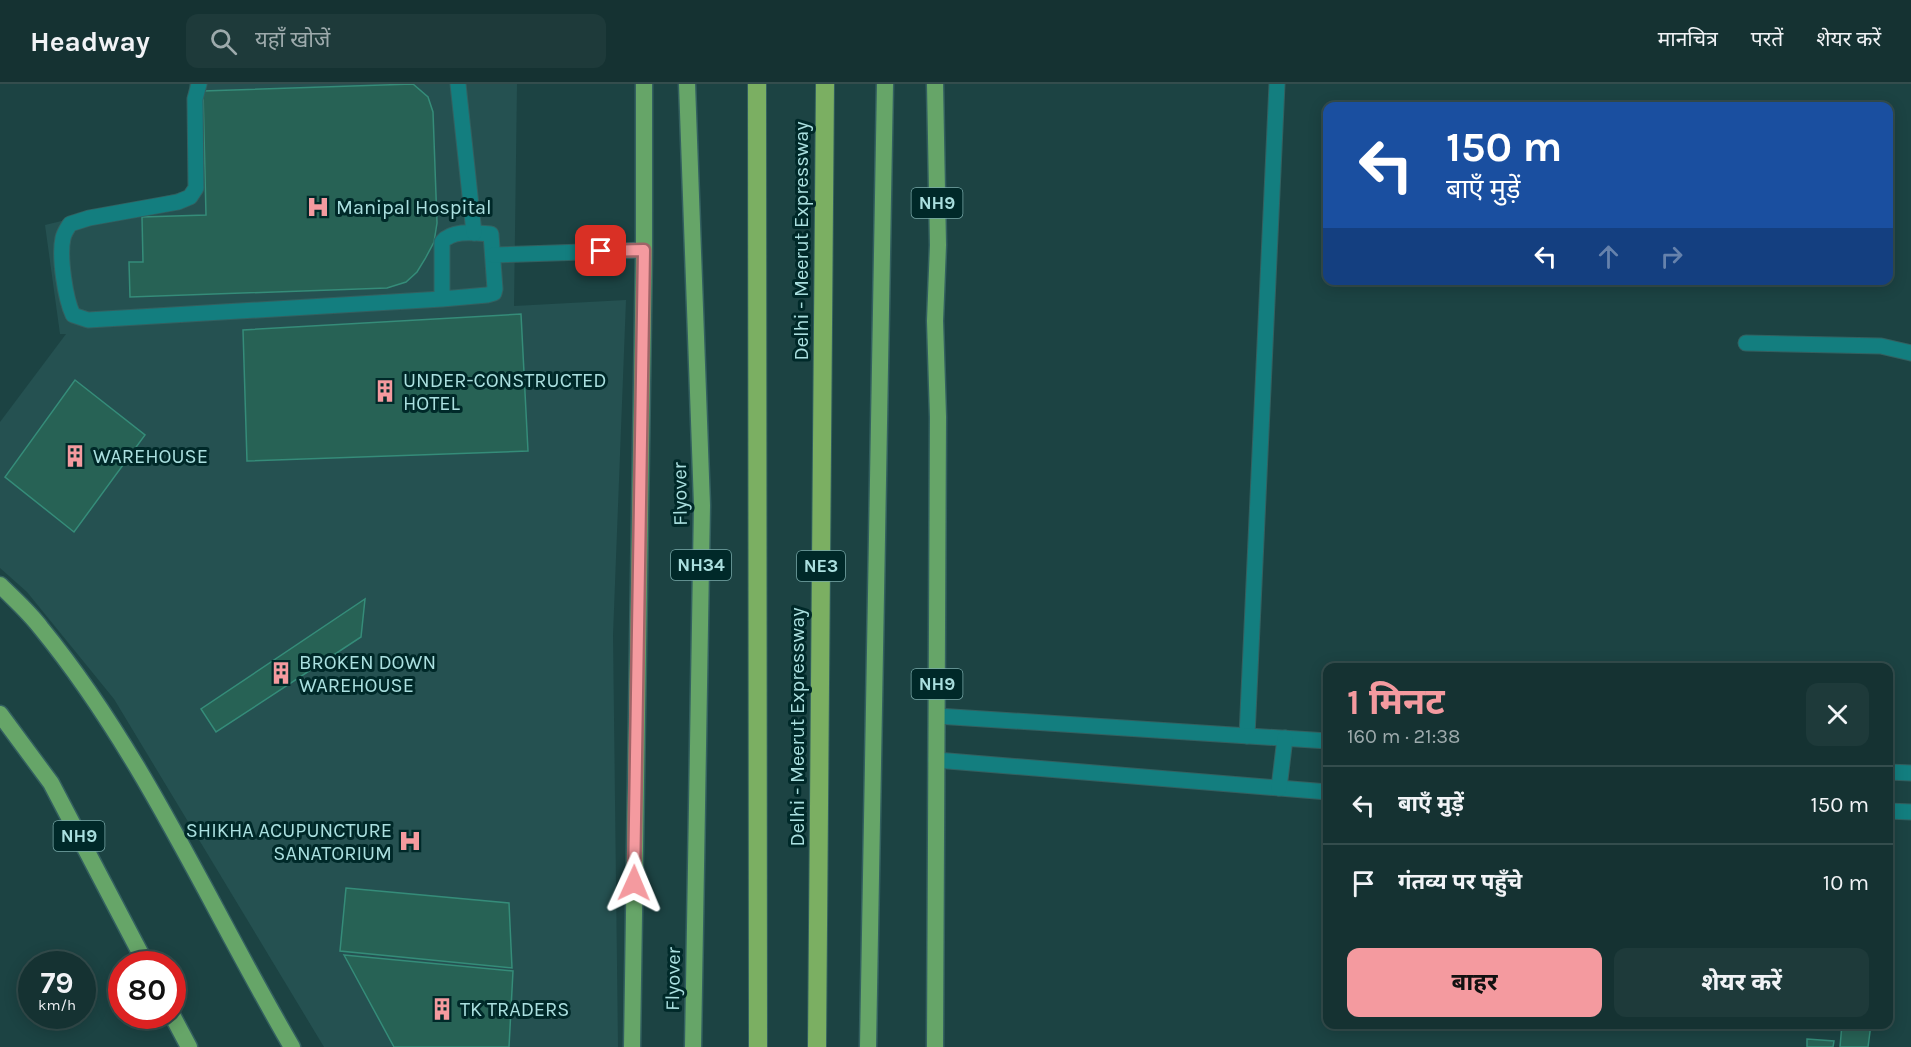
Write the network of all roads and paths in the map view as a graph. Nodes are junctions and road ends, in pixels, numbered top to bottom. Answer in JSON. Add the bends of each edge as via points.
{"nodes":[{"id":1,"x":199,"y":84,"type":"edge"},
{"id":2,"x":458,"y":84,"type":"edge"},
{"id":3,"x":644,"y":84,"type":"edge"},
{"id":4,"x":687,"y":84,"type":"edge"},
{"id":5,"x":757,"y":84,"type":"edge"},
{"id":6,"x":825,"y":84,"type":"edge"},
{"id":7,"x":885,"y":84,"type":"edge"},
{"id":8,"x":935,"y":84,"type":"edge"},
{"id":9,"x":1277,"y":84,"type":"edge"},
{"id":10,"x":474,"y":233,"type":"junction"},
{"id":11,"x":644,"y":250,"type":"junction"},
{"id":12,"x":493,"y":255,"type":"junction"},
{"id":13,"x":442,"y":299,"type":"junction"},
{"id":14,"x":1746,"y":343,"type":"dead end"},
{"id":15,"x":1911,"y":353,"type":"edge"},
{"id":16,"x":0,"y":585,"type":"edge"},
{"id":17,"x":0,"y":714,"type":"edge"},
{"id":18,"x":937,"y":716,"type":"junction"},
{"id":19,"x":1247,"y":736,"type":"junction"},
{"id":20,"x":1285,"y":738,"type":"junction"},
{"id":21,"x":1323,"y":741,"type":"edge"},
{"id":22,"x":936,"y":760,"type":"junction"},
{"id":23,"x":1893,"y":772,"type":"edge"},
{"id":24,"x":1911,"y":773,"type":"edge"},
{"id":25,"x":1279,"y":788,"type":"junction"},
{"id":26,"x":1323,"y":792,"type":"edge"},
{"id":27,"x":1893,"y":811,"type":"edge"},
{"id":28,"x":1911,"y":812,"type":"edge"},
{"id":29,"x":139,"y":951,"type":"edge"},
{"id":30,"x":179,"y":1029,"type":"edge"},
{"id":31,"x":288,"y":1042,"type":"edge"},
{"id":32,"x":189,"y":1047,"type":"edge"},
{"id":33,"x":632,"y":1047,"type":"edge"},
{"id":34,"x":693,"y":1047,"type":"edge"},
{"id":35,"x":758,"y":1047,"type":"edge"},
{"id":36,"x":817,"y":1047,"type":"edge"},
{"id":37,"x":868,"y":1047,"type":"edge"},
{"id":38,"x":935,"y":1047,"type":"edge"}],
"edges":[{"from":1,"to":13,"type":"street","via":[[195,99],[196,188],[190,197],[178,202],[70,225],[63,236],[62,255],[73,315],[88,320]]},
{"from":2,"to":10,"type":"street"},
{"from":3,"to":11,"type":"highway"},
{"from":4,"to":34,"type":"highway","name":"Flyover","number":"NH34","via":[[702,505]]},
{"from":5,"to":35,"type":"highway","name":"Delhi - Meerut Expressway"},
{"from":6,"to":36,"type":"highway","name":"Delhi - Meerut Expressway","number":"NE3"},
{"from":7,"to":37,"type":"highway"},
{"from":8,"to":18,"type":"highway","number":"NH9"},
{"from":9,"to":19,"type":"street"},
{"from":10,"to":12,"type":"street","via":[[491,234]]},
{"from":10,"to":13,"type":"street","via":[[451,235],[442,242]]},
{"from":11,"to":12,"type":"street"},
{"from":11,"to":33,"type":"highway"},
{"from":12,"to":13,"type":"street","via":[[494,293]]},
{"from":14,"to":15,"type":"street","via":[[1881,346]]},
{"from":16,"to":31,"type":"highway","via":[[40,626],[145,780]]},
{"from":17,"to":29,"type":"highway","number":"NH9","via":[[51,783]]},
{"from":18,"to":19,"type":"street"},
{"from":18,"to":22,"type":"highway","number":"NH9"},
{"from":19,"to":20,"type":"street"},
{"from":20,"to":21,"type":"street"},
{"from":20,"to":25,"type":"street"},
{"from":22,"to":25,"type":"street"},
{"from":22,"to":38,"type":"highway","number":"NH9"},
{"from":23,"to":24,"type":"street"},
{"from":25,"to":26,"type":"street"},
{"from":27,"to":28,"type":"street"},
{"from":30,"to":32,"type":"highway"}]}
